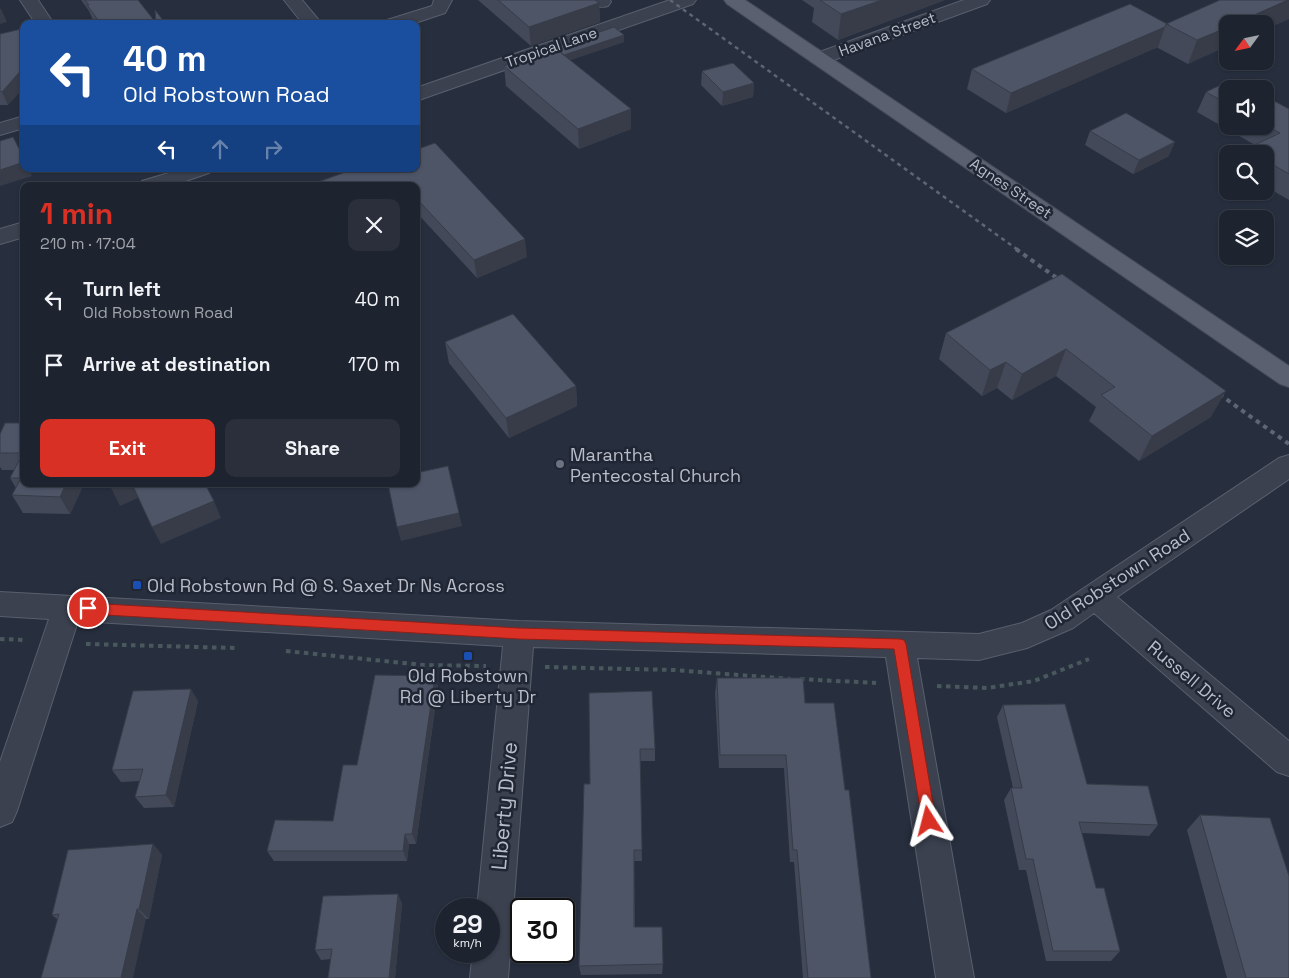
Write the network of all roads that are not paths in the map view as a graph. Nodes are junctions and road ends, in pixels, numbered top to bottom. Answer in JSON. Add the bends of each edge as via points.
{"nodes":[{"id":1,"x":30,"y":0,"type":"edge"},
{"id":2,"x":443,"y":0,"type":"edge"},
{"id":3,"x":687,"y":0,"type":"edge"},
{"id":4,"x":733,"y":0,"type":"edge"},
{"id":5,"x":981,"y":0,"type":"edge"},
{"id":6,"x":300,"y":1,"type":"edge"},
{"id":7,"x":43,"y":20,"type":"edge"},
{"id":8,"x":311,"y":20,"type":"edge"},
{"id":9,"x":405,"y":20,"type":"edge"},
{"id":10,"x":821,"y":58,"type":"junction"},
{"id":11,"x":420,"y":94,"type":"edge"},
{"id":12,"x":20,"y":123,"type":"edge"},
{"id":13,"x":0,"y":129,"type":"edge"},
{"id":14,"x":193,"y":172,"type":"edge"},
{"id":15,"x":162,"y":182,"type":"edge"},
{"id":16,"x":20,"y":230,"type":"edge"},
{"id":17,"x":0,"y":237,"type":"edge"},
{"id":18,"x":1289,"y":378,"type":"edge"},
{"id":19,"x":1289,"y":465,"type":"edge"},
{"id":20,"x":1096,"y":597,"type":"junction"},
{"id":21,"x":0,"y":604,"type":"edge"},
{"id":22,"x":68,"y":607,"type":"junction"},
{"id":23,"x":519,"y":634,"type":"junction"},
{"id":24,"x":900,"y":644,"type":"junction"},
{"id":25,"x":1289,"y":761,"type":"edge"},
{"id":26,"x":0,"y":811,"type":"edge"},
{"id":27,"x":489,"y":978,"type":"edge"},
{"id":28,"x":956,"y":978,"type":"edge"}],
"edges":[{"from":1,"to":7,"type":"street"},
{"from":2,"to":9,"type":"street","via":[[439,9]]},
{"from":3,"to":11,"type":"street","name":"Tropical Lane"},
{"from":4,"to":10,"type":"main road","name":"Agnes Street"},
{"from":5,"to":10,"type":"street","name":"Havana Street"},
{"from":6,"to":8,"type":"street"},
{"from":10,"to":18,"type":"main road","name":"Agnes Street"},
{"from":12,"to":13,"type":"street"},
{"from":14,"to":15,"type":"street"},
{"from":16,"to":17,"type":"street"},
{"from":19,"to":20,"type":"street","name":"Old Robstown Road"},
{"from":20,"to":24,"type":"street","name":"Old Robstown Road","via":[[1027,635],[980,647]]},
{"from":20,"to":25,"type":"street","name":"Russell Drive"},
{"from":21,"to":22,"type":"street","name":"Old Robstown Road"},
{"from":22,"to":23,"type":"street","name":"Old Robstown Road"},
{"from":22,"to":26,"type":"street"},
{"from":23,"to":24,"type":"street","name":"Old Robstown Road"},
{"from":23,"to":27,"type":"street","name":"Liberty Drive"},
{"from":24,"to":28,"type":"street"}]}
